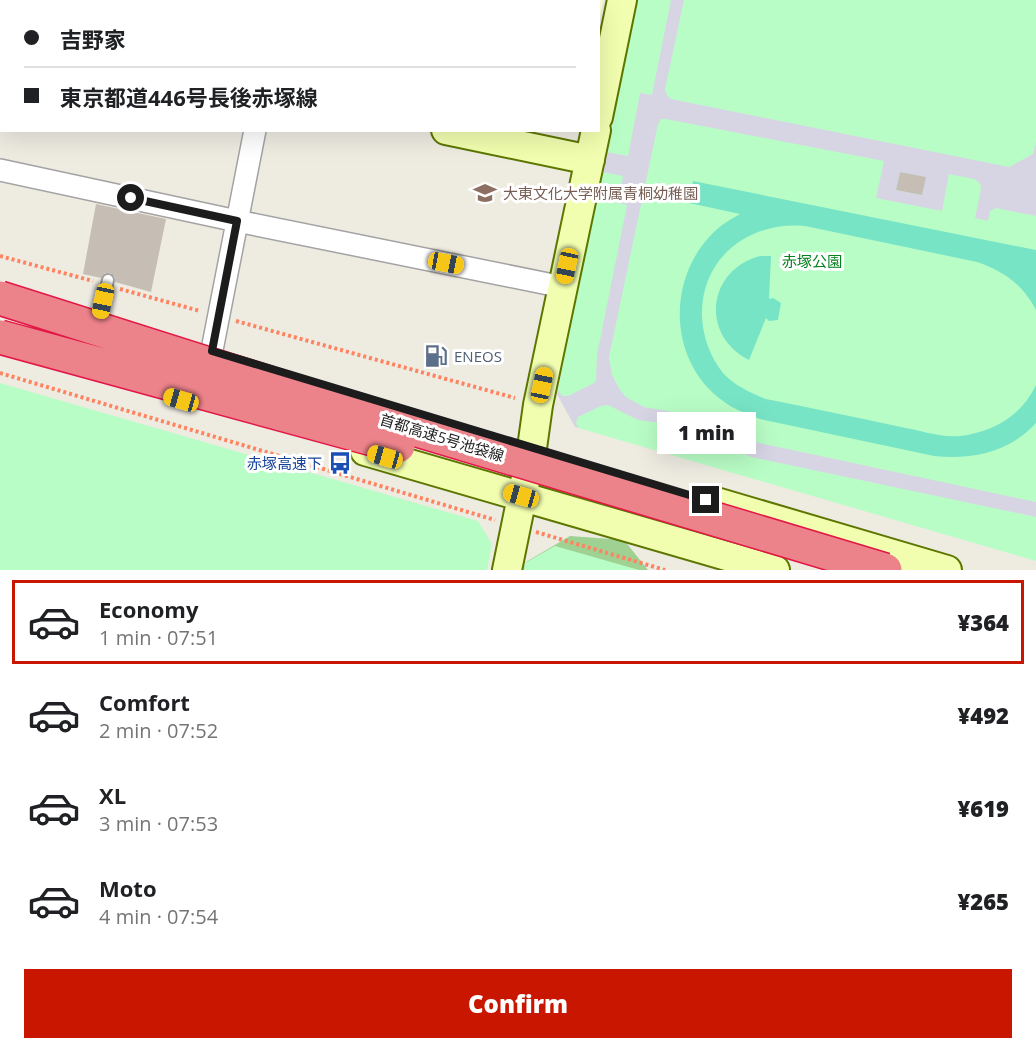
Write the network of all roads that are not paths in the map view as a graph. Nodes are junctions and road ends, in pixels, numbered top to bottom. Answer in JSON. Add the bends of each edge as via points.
{"nodes":[{"id":1,"x":622,"y":0,"type":"edge"},
{"id":2,"x":600,"y":107,"type":"edge"},
{"id":3,"x":255,"y":132,"type":"edge"},
{"id":4,"x":456,"y":132,"type":"edge"},
{"id":5,"x":596,"y":132,"type":"edge"},
{"id":6,"x":590,"y":160,"type":"junction"},
{"id":7,"x":0,"y":170,"type":"edge"},
{"id":8,"x":237,"y":221,"type":"junction"},
{"id":9,"x":107,"y":283,"type":"road end"},
{"id":10,"x":0,"y":286,"type":"edge"},
{"id":11,"x":563,"y":287,"type":"junction"},
{"id":12,"x":0,"y":298,"type":"edge"},
{"id":13,"x":100,"y":316,"type":"junction"},
{"id":14,"x":0,"y":338,"type":"edge"},
{"id":15,"x":0,"y":348,"type":"edge"},
{"id":16,"x":212,"y":351,"type":"junction"},
{"id":17,"x":532,"y":448,"type":"junction"},
{"id":18,"x":521,"y":496,"type":"junction"},
{"id":19,"x":507,"y":570,"type":"edge"},
{"id":20,"x":775,"y":570,"type":"edge"},
{"id":21,"x":826,"y":570,"type":"edge"},
{"id":22,"x":885,"y":570,"type":"edge"},
{"id":23,"x":947,"y":570,"type":"edge"}],
"edges":[{"from":1,"to":2,"type":"main road"},
{"from":3,"to":8,"type":"street"},
{"from":4,"to":6,"type":"main road"},
{"from":5,"to":6,"type":"main road"},
{"from":6,"to":11,"type":"main road"},
{"from":7,"to":8,"type":"street"},
{"from":8,"to":11,"type":"street"},
{"from":8,"to":16,"type":"street"},
{"from":9,"to":13,"type":"lane"},
{"from":10,"to":13,"type":"main road"},
{"from":11,"to":17,"type":"main road","via":[[537,405]]},
{"from":12,"to":22,"type":"highway","name":"首都高速5号池袋線","bridge":true,"via":[[478,449]]},
{"from":13,"to":16,"type":"main road"},
{"from":14,"to":21,"type":"highway","name":"首都高速5号池袋線","bridge":true,"via":[[550,489]]},
{"from":15,"to":18,"type":"main road"},
{"from":16,"to":17,"type":"main road"},
{"from":17,"to":18,"type":"main road"},
{"from":17,"to":23,"type":"main road"},
{"from":18,"to":19,"type":"main road"},
{"from":18,"to":20,"type":"main road"}]}
